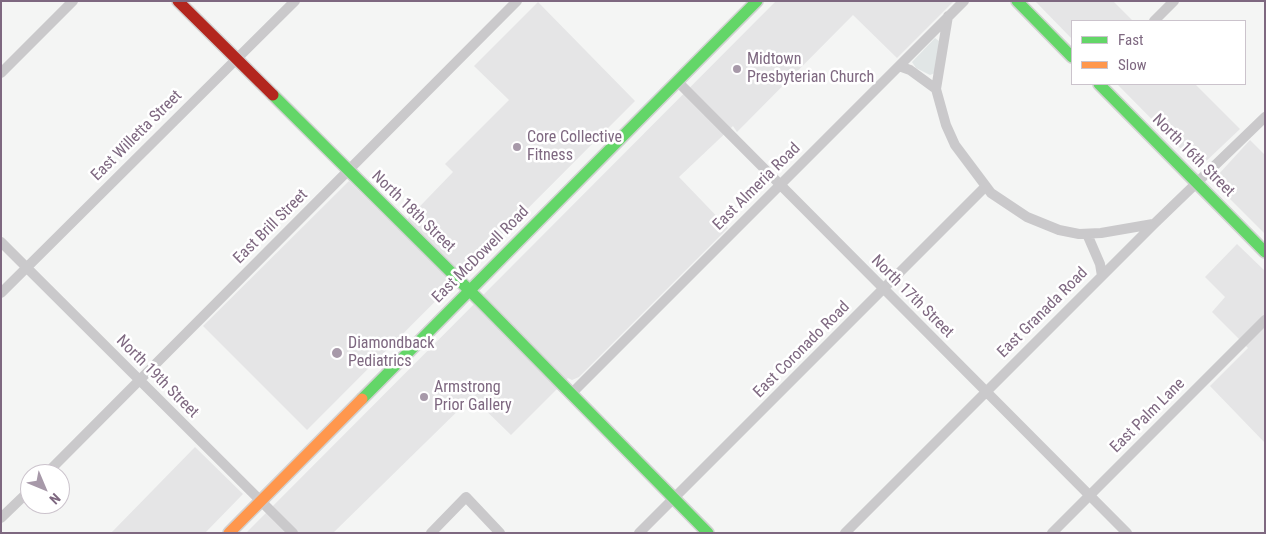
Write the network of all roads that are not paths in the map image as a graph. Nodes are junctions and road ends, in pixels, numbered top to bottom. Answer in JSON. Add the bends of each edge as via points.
{"nodes":[{"id":1,"x":73,"y":1,"type":"edge"},
{"id":2,"x":178,"y":1,"type":"edge"},
{"id":3,"x":295,"y":1,"type":"edge"},
{"id":4,"x":517,"y":1,"type":"edge"},
{"id":5,"x":757,"y":1,"type":"edge"},
{"id":6,"x":964,"y":1,"type":"edge"},
{"id":7,"x":1017,"y":1,"type":"edge"},
{"id":8,"x":1174,"y":1,"type":"edge"},
{"id":9,"x":948,"y":16,"type":"junction"},
{"id":10,"x":1155,"y":20,"type":"edge"},
{"id":11,"x":1071,"y":56,"type":"edge"},
{"id":12,"x":236,"y":60,"type":"junction"},
{"id":13,"x":899,"y":66,"type":"junction"},
{"id":14,"x":1,"y":73,"type":"edge"},
{"id":15,"x":677,"y":81,"type":"junction"},
{"id":16,"x":1099,"y":85,"type":"edge"},
{"id":17,"x":936,"y":90,"type":"junction"},
{"id":18,"x":1265,"y":117,"type":"edge"},
{"id":19,"x":348,"y":171,"type":"junction"},
{"id":20,"x":1197,"y":183,"type":"junction"},
{"id":21,"x":781,"y":184,"type":"junction"},
{"id":22,"x":985,"y":187,"type":"junction"},
{"id":23,"x":1154,"y":224,"type":"junction"},
{"id":24,"x":1087,"y":234,"type":"junction"},
{"id":25,"x":1,"y":242,"type":"edge"},
{"id":26,"x":1265,"y":252,"type":"edge"},
{"id":27,"x":27,"y":268,"type":"junction"},
{"id":28,"x":1102,"y":276,"type":"junction"},
{"id":29,"x":884,"y":289,"type":"junction"},
{"id":30,"x":468,"y":290,"type":"junction"},
{"id":31,"x":1,"y":293,"type":"edge"},
{"id":32,"x":1265,"y":320,"type":"edge"},
{"id":33,"x":140,"y":381,"type":"junction"},
{"id":34,"x":986,"y":392,"type":"junction"},
{"id":35,"x":572,"y":393,"type":"junction"},
{"id":36,"x":56,"y":464,"type":"edge"},
{"id":37,"x":1090,"y":495,"type":"junction"},
{"id":38,"x":674,"y":498,"type":"junction"},
{"id":39,"x":20,"y":500,"type":"edge"},
{"id":40,"x":260,"y":500,"type":"junction"},
{"id":41,"x":1,"y":518,"type":"edge"},
{"id":42,"x":229,"y":533,"type":"edge"},
{"id":43,"x":293,"y":533,"type":"edge"},
{"id":44,"x":431,"y":533,"type":"edge"},
{"id":45,"x":500,"y":533,"type":"edge"},
{"id":46,"x":639,"y":533,"type":"edge"},
{"id":47,"x":708,"y":533,"type":"edge"},
{"id":48,"x":845,"y":533,"type":"edge"},
{"id":49,"x":1052,"y":533,"type":"edge"},
{"id":50,"x":1127,"y":533,"type":"edge"}],
"edges":[{"from":1,"to":14,"type":"street"},
{"from":2,"to":12,"type":"main road","name":"North 18th Street"},
{"from":3,"to":12,"type":"street","name":"East Willetta Street"},
{"from":4,"to":19,"type":"street","name":"East Brill Street"},
{"from":5,"to":15,"type":"main road","name":"East McDowell Road"},
{"from":6,"to":9,"type":"street","name":"East Almeria Road"},
{"from":7,"to":11,"type":"main road"},
{"from":8,"to":10,"type":"street"},
{"from":9,"to":13,"type":"street","name":"East Almeria Road"},
{"from":9,"to":17,"type":"street"},
{"from":12,"to":19,"type":"main road","name":"North 18th Street"},
{"from":12,"to":27,"type":"street","name":"East Willetta Street"},
{"from":13,"to":17,"type":"street","via":[[910,70]]},
{"from":13,"to":21,"type":"street","name":"East Almeria Road"},
{"from":15,"to":21,"type":"street","name":"North 17th Street"},
{"from":15,"to":30,"type":"main road","name":"East McDowell Road"},
{"from":16,"to":20,"type":"main road","name":"North 16th Street"},
{"from":17,"to":22,"type":"street","via":[[955,145]]},
{"from":18,"to":20,"type":"street","name":"East Granada Road"},
{"from":19,"to":30,"type":"main road","name":"North 18th Street"},
{"from":19,"to":33,"type":"street","name":"East Brill Street"},
{"from":20,"to":23,"type":"street","name":"East Granada Road"},
{"from":20,"to":26,"type":"main road","name":"North 16th Street"},
{"from":21,"to":29,"type":"street","name":"North 17th Street"},
{"from":21,"to":35,"type":"street","name":"East Almeria Road"},
{"from":22,"to":24,"type":"street","via":[[1010,207],[1040,224]]},
{"from":22,"to":29,"type":"street","name":"East Coronado Road"},
{"from":23,"to":24,"type":"street","via":[[1118,232]]},
{"from":23,"to":28,"type":"street","name":"East Granada Road"},
{"from":24,"to":28,"type":"street"},
{"from":25,"to":27,"type":"street","name":"North 19th Street"},
{"from":27,"to":31,"type":"street","name":"East Willetta Street"},
{"from":27,"to":33,"type":"street","name":"North 19th Street"},
{"from":28,"to":34,"type":"street","name":"East Granada Road"},
{"from":29,"to":34,"type":"street","name":"North 17th Street"},
{"from":29,"to":38,"type":"street","name":"East Coronado Road"},
{"from":30,"to":35,"type":"main road","name":"North 18th Street"},
{"from":30,"to":40,"type":"main road","name":"East McDowell Road"},
{"from":32,"to":37,"type":"street","name":"East Palm Lane"},
{"from":33,"to":36,"type":"street","name":"East Brill Street"},
{"from":33,"to":40,"type":"street","name":"North 19th Street"},
{"from":34,"to":37,"type":"street","name":"North 17th Street"},
{"from":34,"to":48,"type":"street","name":"East Granada Road"},
{"from":35,"to":38,"type":"main road","name":"North 18th Street"},
{"from":37,"to":49,"type":"street","name":"East Palm Lane"},
{"from":37,"to":50,"type":"street","name":"North 17th Street"},
{"from":38,"to":46,"type":"street","name":"East Coronado Road"},
{"from":38,"to":47,"type":"main road","name":"North 18th Street"},
{"from":39,"to":41,"type":"street"},
{"from":40,"to":42,"type":"main road","name":"East McDowell Road"},
{"from":40,"to":43,"type":"street","name":"North 19th Street"},
{"from":44,"to":45,"type":"street","via":[[466,497]]}]}
